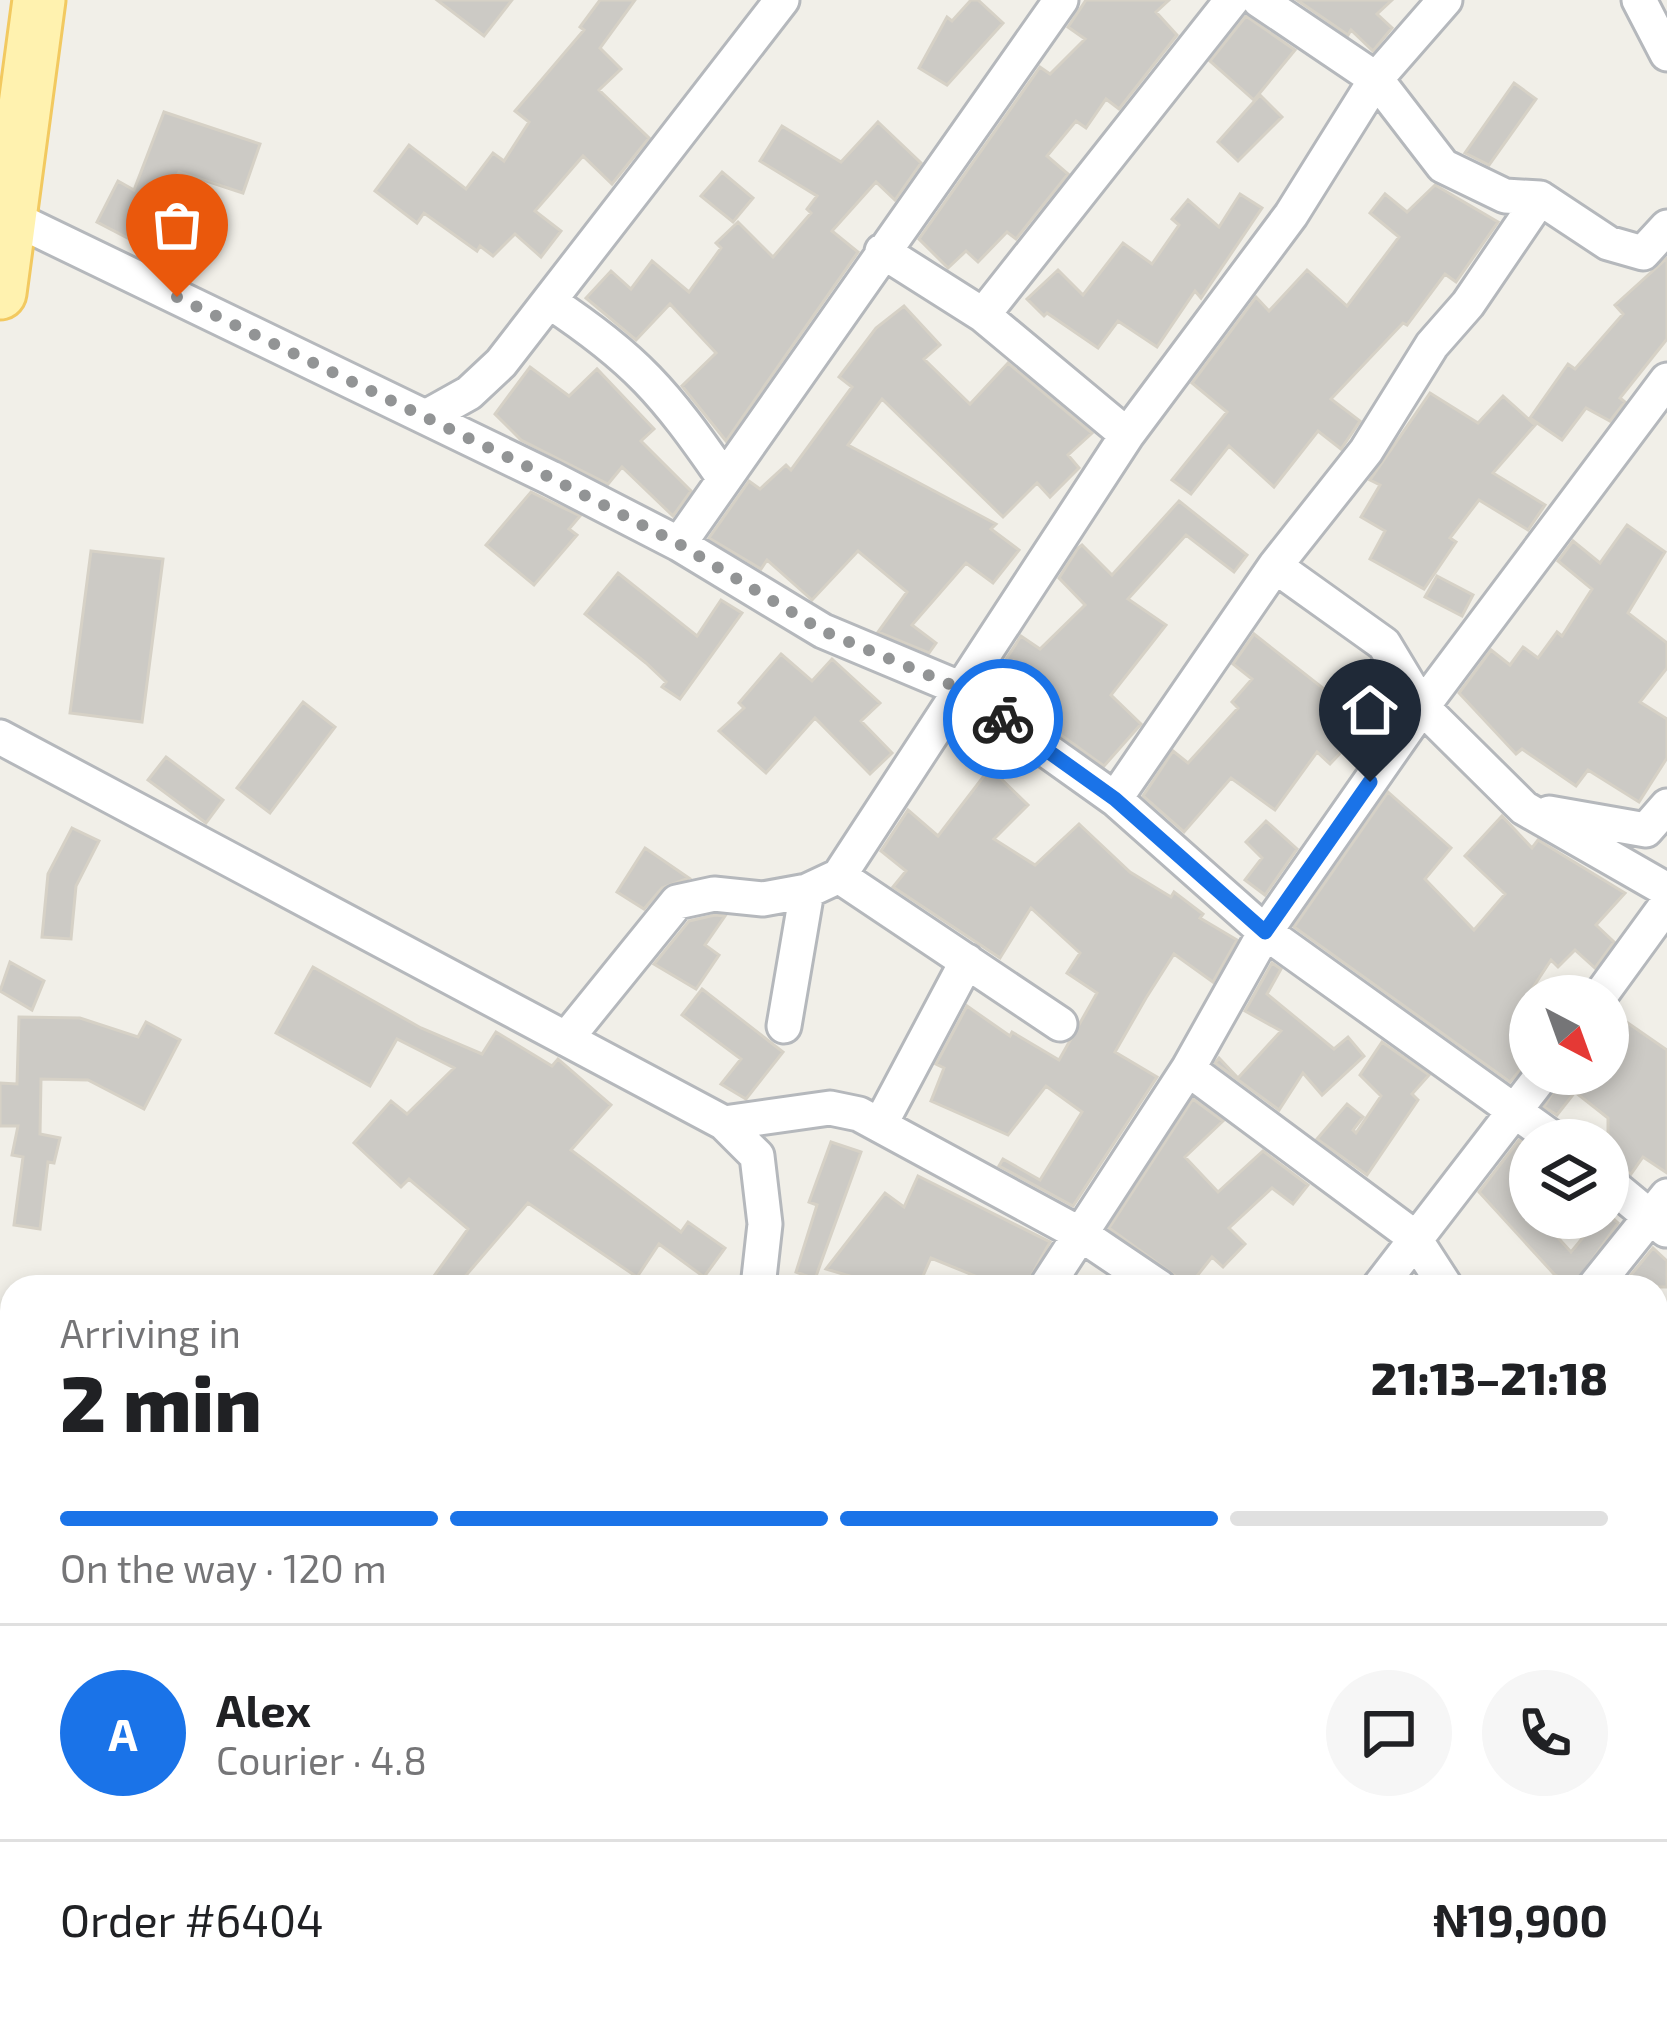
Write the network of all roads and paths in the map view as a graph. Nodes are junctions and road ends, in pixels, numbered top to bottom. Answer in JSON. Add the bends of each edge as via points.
{"nodes":[{"id":1,"x":39,"y":0,"type":"edge"},
{"id":2,"x":782,"y":0,"type":"edge"},
{"id":3,"x":1061,"y":0,"type":"edge"},
{"id":4,"x":1232,"y":0,"type":"edge"},
{"id":5,"x":1259,"y":0,"type":"edge"},
{"id":6,"x":1445,"y":0,"type":"edge"},
{"id":7,"x":1640,"y":0,"type":"edge"},
{"id":8,"x":1667,"y":54,"type":"edge"},
{"id":9,"x":1376,"y":79,"type":"junction"},
{"id":10,"x":1540,"y":198,"type":"junction"},
{"id":11,"x":10,"y":217,"type":"junction"},
{"id":12,"x":1667,"y":227,"type":"edge"},
{"id":13,"x":882,"y":251,"type":"junction"},
{"id":14,"x":0,"y":293,"type":"edge"},
{"id":15,"x":550,"y":302,"type":"junction"},
{"id":16,"x":983,"y":315,"type":"junction"},
{"id":17,"x":1667,"y":380,"type":"edge"},
{"id":18,"x":426,"y":417,"type":"junction"},
{"id":19,"x":1127,"y":435,"type":"junction"},
{"id":20,"x":723,"y":477,"type":"junction"},
{"id":21,"x":679,"y":544,"type":"junction"},
{"id":22,"x":1275,"y":566,"type":"junction"},
{"id":23,"x":959,"y":688,"type":"junction"},
{"id":24,"x":1422,"y":707,"type":"junction"},
{"id":25,"x":0,"y":736,"type":"edge"},
{"id":26,"x":1115,"y":799,"type":"junction"},
{"id":27,"x":1667,"y":806,"type":"edge"},
{"id":28,"x":1524,"y":808,"type":"junction"},
{"id":29,"x":839,"y":876,"type":"junction"},
{"id":30,"x":1667,"y":890,"type":"edge"},
{"id":31,"x":808,"y":891,"type":"junction"},
{"id":32,"x":1667,"y":904,"type":"edge"},
{"id":33,"x":1265,"y":932,"type":"junction"},
{"id":34,"x":967,"y":961,"type":"junction"},
{"id":35,"x":1615,"y":975,"type":"edge"},
{"id":36,"x":1060,"y":1024,"type":"dead end"},
{"id":37,"x":784,"y":1026,"type":"dead end"},
{"id":38,"x":566,"y":1039,"type":"junction"},
{"id":39,"x":1187,"y":1069,"type":"junction"},
{"id":40,"x":1527,"y":1095,"type":"edge"},
{"id":41,"x":1517,"y":1109,"type":"junction"},
{"id":42,"x":781,"y":1115,"type":"junction"},
{"id":43,"x":1530,"y":1119,"type":"edge"},
{"id":44,"x":724,"y":1123,"type":"junction"},
{"id":45,"x":881,"y":1124,"type":"junction"},
{"id":46,"x":757,"y":1156,"type":"junction"},
{"id":47,"x":1629,"y":1195,"type":"edge"},
{"id":48,"x":1661,"y":1214,"type":"edge"},
{"id":49,"x":1082,"y":1234,"type":"junction"},
{"id":50,"x":1413,"y":1236,"type":"junction"},
{"id":51,"x":759,"y":1275,"type":"edge"},
{"id":52,"x":1054,"y":1275,"type":"edge"},
{"id":53,"x":1142,"y":1275,"type":"edge"},
{"id":54,"x":1387,"y":1275,"type":"edge"},
{"id":55,"x":1438,"y":1275,"type":"edge"},
{"id":56,"x":1605,"y":1275,"type":"edge"}],
"edges":[{"from":1,"to":11,"type":"main road"},
{"from":2,"to":15,"type":"street"},
{"from":3,"to":13,"type":"street"},
{"from":4,"to":16,"type":"street"},
{"from":5,"to":9,"type":"street"},
{"from":6,"to":9,"type":"street"},
{"from":7,"to":8,"type":"street"},
{"from":9,"to":10,"type":"street","via":[[1444,166],[1504,196]]},
{"from":9,"to":19,"type":"street","via":[[1291,215]]},
{"from":10,"to":12,"type":"street","via":[[1608,243],[1642,253]]},
{"from":10,"to":22,"type":"street","via":[[1366,451]]},
{"from":11,"to":14,"type":"main road"},
{"from":11,"to":18,"type":"street"},
{"from":13,"to":16,"type":"street"},
{"from":13,"to":20,"type":"street"},
{"from":15,"to":18,"type":"street","via":[[485,378]]},
{"from":15,"to":20,"type":"street","via":[[656,383]]},
{"from":16,"to":19,"type":"street"},
{"from":17,"to":24,"type":"street"},
{"from":18,"to":21,"type":"street"},
{"from":19,"to":23,"type":"street"},
{"from":20,"to":21,"type":"street"},
{"from":21,"to":23,"type":"street","via":[[823,631]]},
{"from":22,"to":24,"type":"street","via":[[1384,644]]},
{"from":22,"to":26,"type":"street"},
{"from":23,"to":26,"type":"street"},
{"from":23,"to":29,"type":"street"},
{"from":24,"to":28,"type":"street"},
{"from":24,"to":33,"type":"street"},
{"from":25,"to":38,"type":"street"},
{"from":26,"to":33,"type":"street"},
{"from":27,"to":28,"type":"street","via":[[1646,830]]},
{"from":28,"to":30,"type":"street"},
{"from":29,"to":31,"type":"street"},
{"from":29,"to":34,"type":"street"},
{"from":31,"to":37,"type":"street"},
{"from":31,"to":38,"type":"street","via":[[676,902]]},
{"from":32,"to":35,"type":"street"},
{"from":33,"to":39,"type":"street"},
{"from":33,"to":41,"type":"street"},
{"from":34,"to":36,"type":"street"},
{"from":34,"to":45,"type":"street"},
{"from":38,"to":44,"type":"street"},
{"from":39,"to":49,"type":"street"},
{"from":39,"to":50,"type":"street"},
{"from":40,"to":41,"type":"street"},
{"from":41,"to":43,"type":"street"},
{"from":41,"to":50,"type":"street"},
{"from":42,"to":44,"type":"street"},
{"from":42,"to":45,"type":"street","via":[[830,1108]]},
{"from":42,"to":46,"type":"street"},
{"from":44,"to":46,"type":"street"},
{"from":45,"to":49,"type":"street"},
{"from":46,"to":51,"type":"street","via":[[765,1224]]},
{"from":47,"to":48,"type":"street"},
{"from":48,"to":56,"type":"street"},
{"from":49,"to":52,"type":"street"},
{"from":49,"to":53,"type":"street"},
{"from":50,"to":54,"type":"street"},
{"from":50,"to":55,"type":"street"}]}
